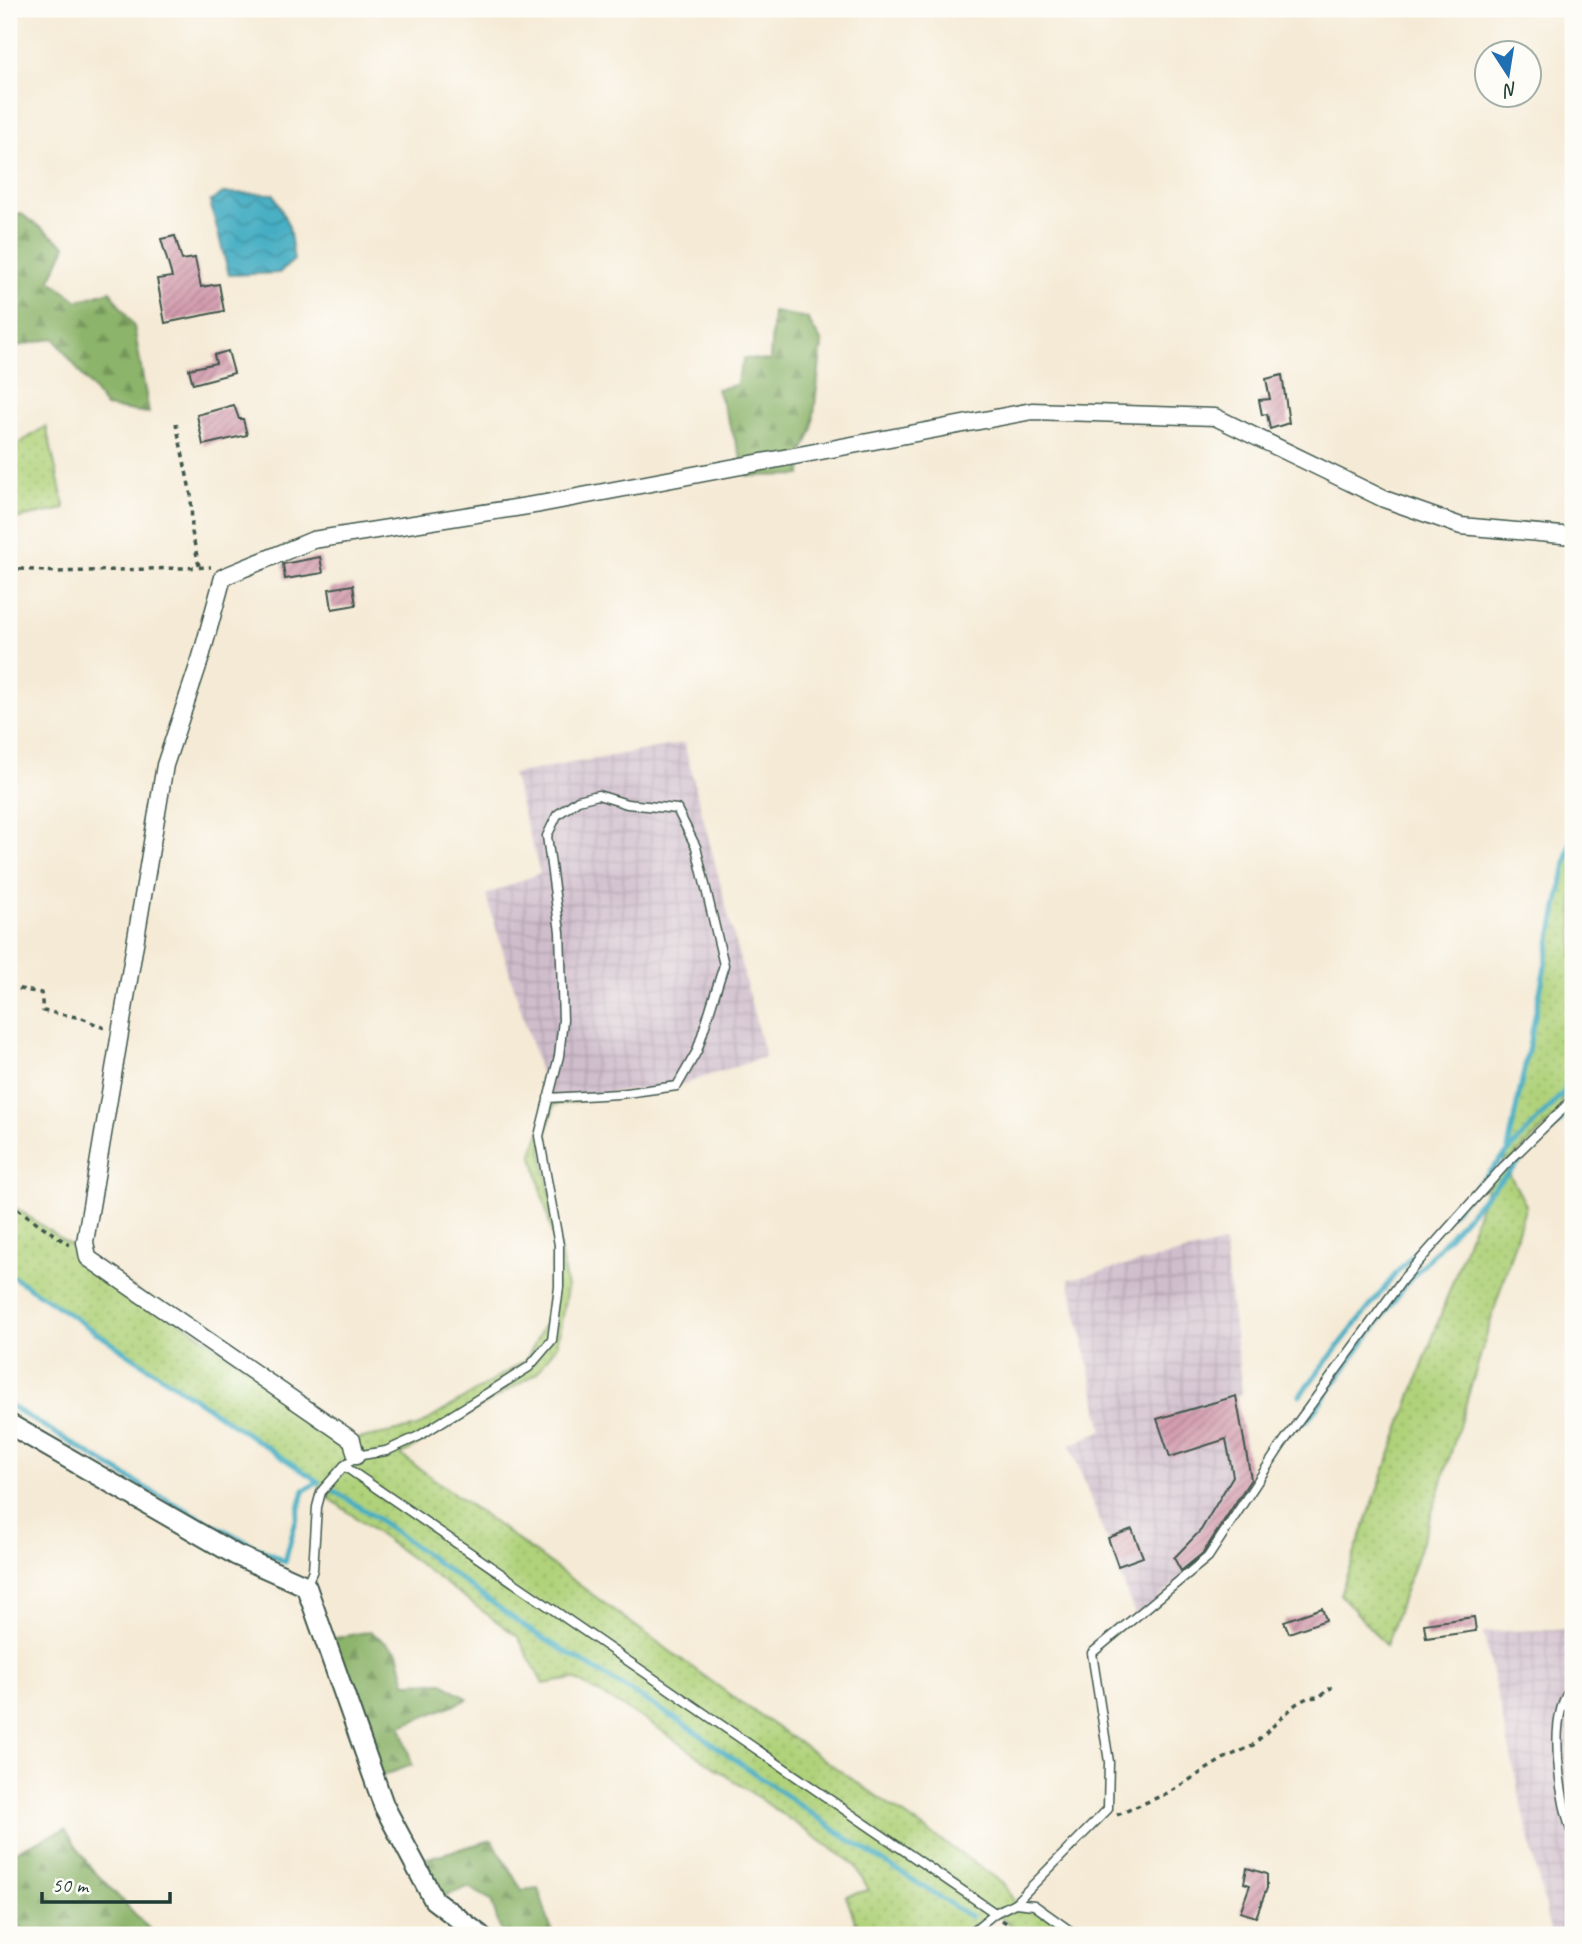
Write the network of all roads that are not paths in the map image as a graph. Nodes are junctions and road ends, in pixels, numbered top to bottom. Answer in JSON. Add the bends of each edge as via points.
{"nodes":[{"id":1,"x":1573,"y":536,"type":"edge"},
{"id":2,"x":548,"y":1098,"type":"junction"},
{"id":3,"x":1573,"y":1099,"type":"edge"},
{"id":4,"x":9,"y":1424,"type":"edge"},
{"id":5,"x":350,"y":1461,"type":"junction"},
{"id":6,"x":306,"y":1586,"type":"junction"},
{"id":7,"x":1573,"y":1686,"type":"edge"},
{"id":8,"x":1573,"y":1837,"type":"edge"},
{"id":9,"x":1015,"y":1903,"type":"junction"},
{"id":10,"x":995,"y":1913,"type":"junction"},
{"id":11,"x":480,"y":1935,"type":"edge"},
{"id":12,"x":968,"y":1935,"type":"edge"},
{"id":13,"x":1076,"y":1935,"type":"edge"}],
"edges":[{"from":1,"to":5,"type":"street","via":[[1461,526],[1384,499],[1215,416],[1032,411],[540,504],[313,540],[223,577],[165,765],[85,1242],[88,1258],[352,1440]]},
{"from":2,"to":2,"type":"lane","via":[[677,1086],[698,1051],[724,965],[696,847],[677,809],[627,804],[598,795],[578,800],[557,815],[547,836],[560,932],[563,1020]]},
{"from":2,"to":5,"type":"lane","via":[[539,1136],[559,1245],[552,1340],[529,1367],[419,1436]]},
{"from":3,"to":9,"type":"lane","via":[[1504,1166],[1403,1279],[1282,1444],[1209,1557],[1092,1653],[1110,1762],[1108,1809]]},
{"from":4,"to":6,"type":"street","via":[[236,1555]]},
{"from":5,"to":6,"type":"lane","via":[[321,1492],[313,1570]]},
{"from":5,"to":10,"type":"lane"},
{"from":6,"to":11,"type":"street","via":[[384,1806],[434,1900]]},
{"from":7,"to":8,"type":"lane","via":[[1564,1699],[1559,1726],[1559,1769]]},
{"from":9,"to":10,"type":"lane"},
{"from":9,"to":13,"type":"lane","via":[[1034,1905]]},
{"from":10,"to":12,"type":"lane"}]}
